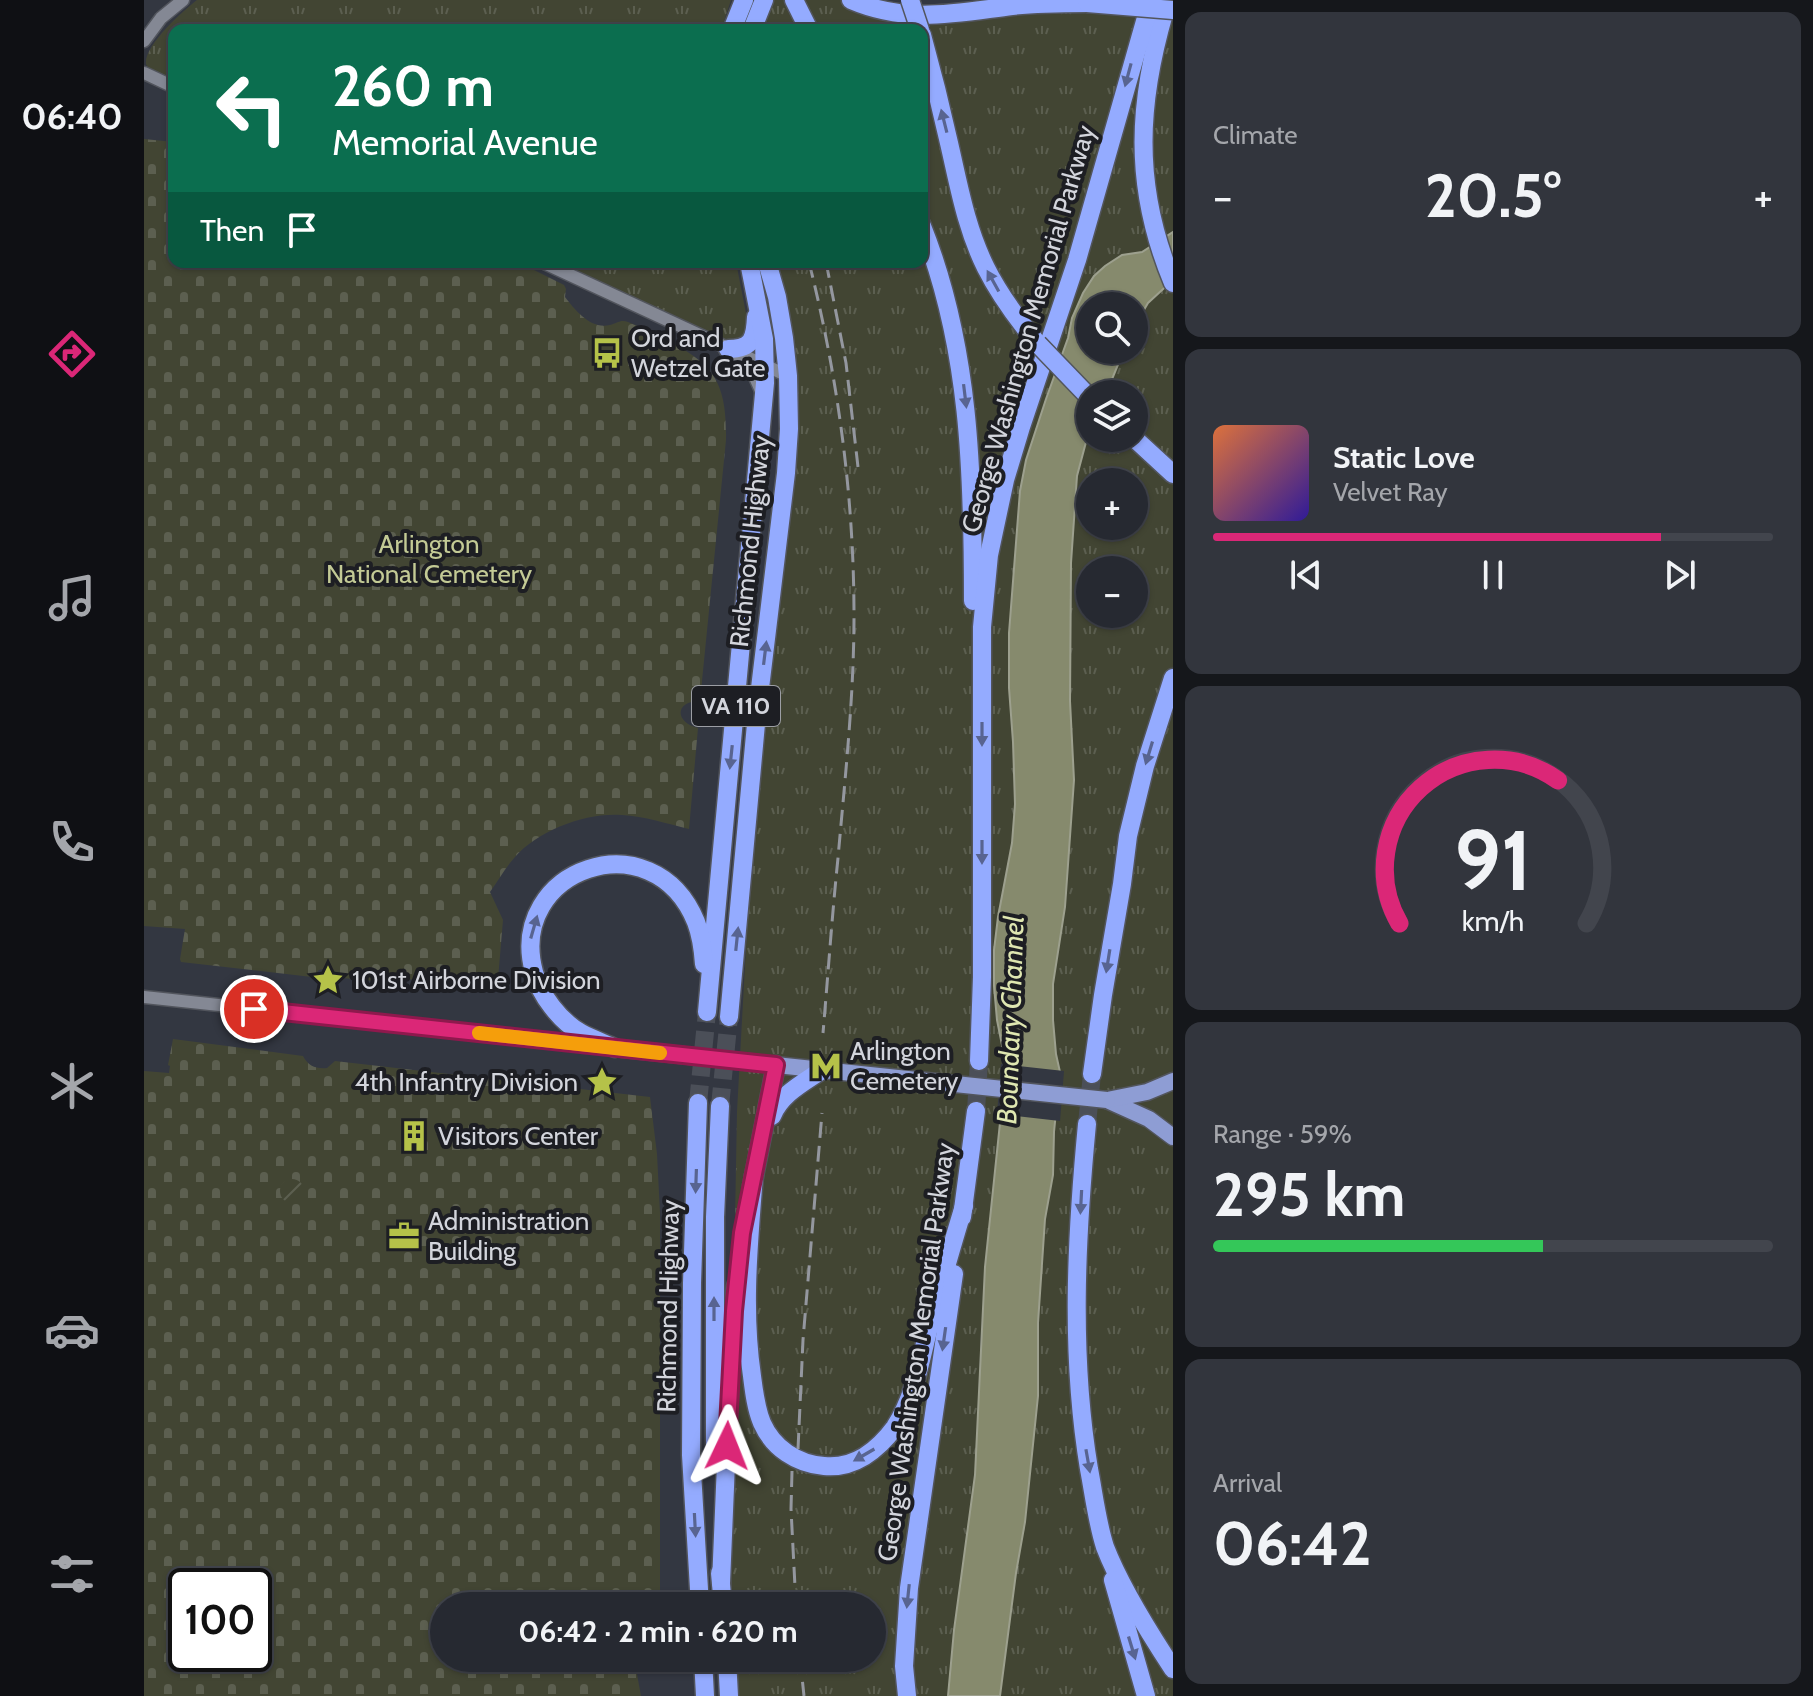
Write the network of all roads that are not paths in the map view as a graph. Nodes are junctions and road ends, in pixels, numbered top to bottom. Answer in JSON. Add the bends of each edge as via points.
{"nodes":[{"id":1,"x":183,"y":0,"type":"edge"},
{"id":2,"x":744,"y":0,"type":"edge"},
{"id":3,"x":764,"y":0,"type":"edge"},
{"id":4,"x":794,"y":0,"type":"edge"},
{"id":5,"x":851,"y":0,"type":"edge"},
{"id":6,"x":910,"y":0,"type":"edge"},
{"id":7,"x":1151,"y":0,"type":"edge"},
{"id":8,"x":1168,"y":0,"type":"edge"},
{"id":9,"x":1173,"y":10,"type":"edge"},
{"id":10,"x":734,"y":24,"type":"edge"},
{"id":11,"x":754,"y":24,"type":"edge"},
{"id":12,"x":806,"y":24,"type":"edge"},
{"id":13,"x":918,"y":24,"type":"edge"},
{"id":14,"x":144,"y":41,"type":"edge"},
{"id":15,"x":928,"y":59,"type":"edge"},
{"id":16,"x":144,"y":73,"type":"edge"},
{"id":17,"x":168,"y":84,"type":"edge"},
{"id":18,"x":928,"y":244,"type":"edge"},
{"id":19,"x":555,"y":268,"type":"edge"},
{"id":20,"x":750,"y":268,"type":"edge"},
{"id":21,"x":769,"y":268,"type":"edge"},
{"id":22,"x":1173,"y":283,"type":"edge"},
{"id":23,"x":756,"y":294,"type":"junction"},
{"id":24,"x":728,"y":349,"type":"junction"},
{"id":25,"x":765,"y":366,"type":"junction"},
{"id":26,"x":788,"y":376,"type":"junction"},
{"id":27,"x":1076,"y":383,"type":"edge"},
{"id":28,"x":764,"y":401,"type":"junction"},
{"id":29,"x":1148,"y":451,"type":"edge"},
{"id":30,"x":1173,"y":474,"type":"edge"},
{"id":31,"x":1173,"y":678,"type":"edge"},
{"id":32,"x":981,"y":687,"type":"junction"},
{"id":33,"x":144,"y":997,"type":"edge"},
{"id":34,"x":729,"y":1017,"type":"tunnel mouth"},
{"id":35,"x":615,"y":1048,"type":"junction"},
{"id":36,"x":979,"y":1061,"type":"tunnel mouth"},
{"id":37,"x":776,"y":1065,"type":"junction"},
{"id":38,"x":822,"y":1070,"type":"junction"},
{"id":39,"x":1092,"y":1074,"type":"tunnel mouth"},
{"id":40,"x":1173,"y":1081,"type":"edge"},
{"id":41,"x":1114,"y":1101,"type":"junction"},
{"id":42,"x":698,"y":1103,"type":"tunnel mouth"},
{"id":43,"x":720,"y":1106,"type":"tunnel mouth"},
{"id":44,"x":976,"y":1111,"type":"tunnel mouth"},
{"id":45,"x":1087,"y":1124,"type":"tunnel mouth"},
{"id":46,"x":763,"y":1137,"type":"junction"},
{"id":47,"x":1173,"y":1137,"type":"edge"},
{"id":48,"x":754,"y":1175,"type":"junction"},
{"id":49,"x":964,"y":1206,"type":"junction"},
{"id":50,"x":1105,"y":1546,"type":"junction"},
{"id":51,"x":721,"y":1583,"type":"junction"},
{"id":52,"x":699,"y":1592,"type":"edge"},
{"id":53,"x":722,"y":1592,"type":"edge"},
{"id":54,"x":904,"y":1666,"type":"junction"},
{"id":55,"x":1173,"y":1669,"type":"edge"},
{"id":56,"x":704,"y":1672,"type":"edge"},
{"id":57,"x":728,"y":1672,"type":"edge"},
{"id":58,"x":705,"y":1696,"type":"edge"},
{"id":59,"x":729,"y":1696,"type":"edge"},
{"id":60,"x":899,"y":1696,"type":"edge"},
{"id":61,"x":907,"y":1696,"type":"edge"},
{"id":62,"x":1146,"y":1696,"type":"edge"}],
"edges":[{"from":1,"to":14,"type":"street"},
{"from":2,"to":10,"type":"highway"},
{"from":3,"to":11,"type":"highway"},
{"from":4,"to":12,"type":"highway"},
{"from":5,"to":9,"type":"highway","bridge":true,"via":[[929,16],[1045,3]]},
{"from":6,"to":13,"type":"highway","bridge":true},
{"from":7,"to":32,"type":"highway","name":"George Washington Memorial Parkway","one_way":true,"via":[[1081,248],[999,505],[986,578]]},
{"from":8,"to":22,"type":"highway","via":[[1143,114],[1144,167],[1156,236]]},
{"from":27,"to":15,"type":"highway","one_way":true,"bridge":true,"via":[[1038,344],[986,268],[961,200]]},
{"from":16,"to":17,"type":"street"},
{"from":18,"to":32,"type":"highway","one_way":true,"via":[[946,299],[965,398],[973,508],[973,638]]},
{"from":19,"to":24,"type":"street"},
{"from":20,"to":23,"type":"highway","name":"Richmond Highway","number":"VA 110"},
{"from":21,"to":26,"type":"highway","name":"Richmond Highway","number":"VA 110"},
{"from":23,"to":24,"type":"highway","via":[[753,338],[741,348]]},
{"from":23,"to":25,"type":"highway","name":"Richmond Highway","number":"VA 110"},
{"from":24,"to":25,"type":"street"},
{"from":24,"to":28,"type":"street","via":[[754,375]]},
{"from":25,"to":26,"type":"street"},
{"from":25,"to":28,"type":"highway","name":"Richmond Highway","number":"VA 110"},
{"from":34,"to":26,"type":"highway","name":"Richmond Highway","number":"VA 110","one_way":true,"via":[[786,473]]},
{"from":28,"to":35,"type":"highway","name":"Richmond Highway","number":"VA 110","via":[[707,1012],[696,922],[675,888],[649,871],[608,863],[577,873],[550,895],[530,938],[532,967],[543,994],[579,1032]]},
{"from":29,"to":30,"type":"highway"},
{"from":31,"to":39,"type":"highway","one_way":true,"via":[[1128,836]]},
{"from":32,"to":36,"type":"highway","name":"George Washington Memorial Parkway","one_way":true},
{"from":33,"to":35,"type":"street"},
{"from":35,"to":37,"type":"main road"},
{"from":37,"to":38,"type":"main road"},
{"from":37,"to":46,"type":"highway"},
{"from":38,"to":41,"type":"main road","bridge":true},
{"from":38,"to":46,"type":"highway","via":[[784,1097]]},
{"from":40,"to":41,"type":"main road"},
{"from":41,"to":47,"type":"main road"},
{"from":42,"to":52,"type":"highway","name":"Richmond Highway","one_way":true,"via":[[691,1455]]},
{"from":51,"to":43,"type":"highway","name":"Richmond Highway","one_way":true,"via":[[714,1291]]},
{"from":44,"to":49,"type":"highway","name":"George Washington Memorial Parkway"},
{"from":45,"to":50,"type":"highway","one_way":true,"via":[[1077,1351],[1085,1441]]},
{"from":46,"to":48,"type":"highway"},
{"from":49,"to":48,"type":"highway","one_way":true,"via":[[914,1385],[899,1419],[879,1446],[861,1459],[814,1465],[772,1441],[756,1404],[746,1297]]},
{"from":48,"to":51,"type":"highway","via":[[735,1296]]},
{"from":49,"to":54,"type":"highway","name":"George Washington Memorial Parkway","one_way":true,"via":[[914,1549]]},
{"from":50,"to":55,"type":"highway"},
{"from":50,"to":62,"type":"highway","one_way":true},
{"from":51,"to":53,"type":"highway","name":"Richmond Highway"},
{"from":54,"to":60,"type":"highway"},
{"from":54,"to":61,"type":"highway","name":"George Washington Memorial Parkway"},
{"from":56,"to":58,"type":"highway"},
{"from":57,"to":59,"type":"highway"}]}
